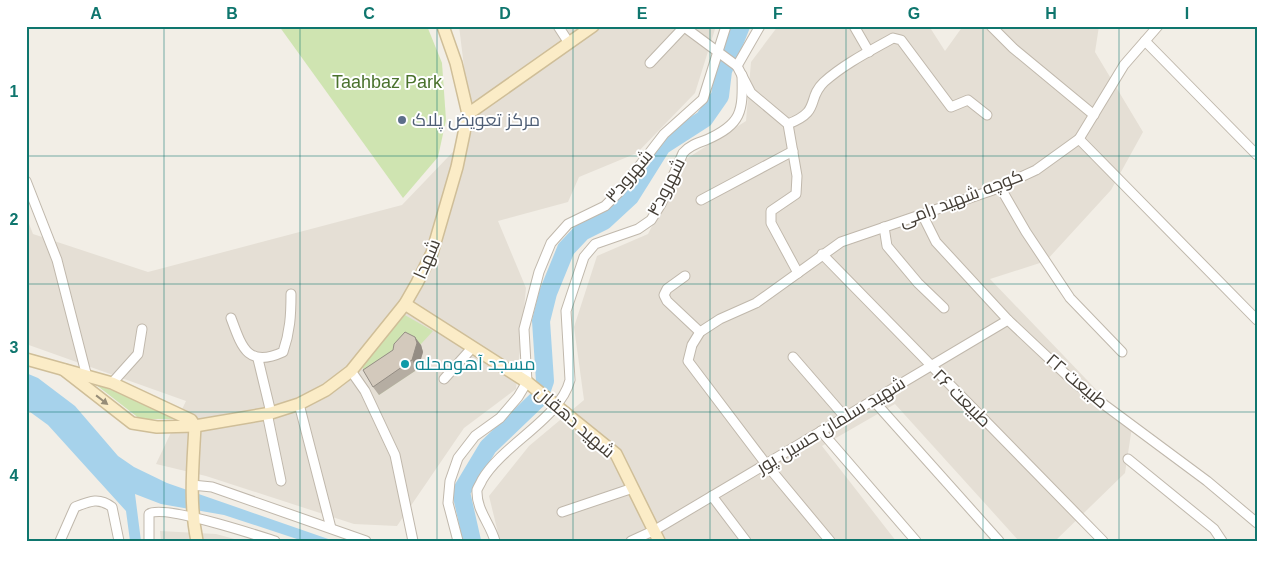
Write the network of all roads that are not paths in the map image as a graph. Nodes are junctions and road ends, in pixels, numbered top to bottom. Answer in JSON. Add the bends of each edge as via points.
{"nodes":[{"id":1,"x":443,"y":26,"type":"edge"},
{"id":2,"x":558,"y":26,"type":"edge"},
{"id":3,"x":593,"y":26,"type":"edge"},
{"id":4,"x":726,"y":26,"type":"edge"},
{"id":5,"x":760,"y":26,"type":"edge"},
{"id":6,"x":854,"y":26,"type":"edge"},
{"id":7,"x":991,"y":26,"type":"edge"},
{"id":8,"x":1158,"y":26,"type":"edge"},
{"id":9,"x":683,"y":27,"type":"edge"},
{"id":10,"x":1145,"y":41,"type":"junction"},
{"id":11,"x":569,"y":43,"type":"junction"},
{"id":12,"x":718,"y":50,"type":"junction"},
{"id":13,"x":869,"y":52,"type":"junction"},
{"id":14,"x":650,"y":63,"type":"dead end"},
{"id":15,"x":737,"y":66,"type":"junction"},
{"id":16,"x":742,"y":75,"type":"junction"},
{"id":17,"x":468,"y":114,"type":"junction"},
{"id":18,"x":987,"y":115,"type":"dead end"},
{"id":19,"x":1094,"y":115,"type":"junction"},
{"id":20,"x":788,"y":124,"type":"junction"},
{"id":21,"x":1079,"y":139,"type":"junction"},
{"id":22,"x":793,"y":151,"type":"junction"},
{"id":23,"x":1257,"y":155,"type":"edge"},
{"id":24,"x":26,"y":181,"type":"edge"},
{"id":25,"x":1000,"y":187,"type":"junction"},
{"id":26,"x":701,"y":200,"type":"dead end"},
{"id":27,"x":922,"y":214,"type":"junction"},
{"id":28,"x":884,"y":228,"type":"junction"},
{"id":29,"x":822,"y":254,"type":"junction"},
{"id":30,"x":798,"y":273,"type":"junction"},
{"id":31,"x":685,"y":276,"type":"dead end"},
{"id":32,"x":291,"y":294,"type":"dead end"},
{"id":33,"x":405,"y":304,"type":"junction"},
{"id":34,"x":944,"y":308,"type":"dead end"},
{"id":35,"x":231,"y":318,"type":"dead end"},
{"id":36,"x":1008,"y":320,"type":"junction"},
{"id":37,"x":1257,"y":320,"type":"edge"},
{"id":38,"x":142,"y":329,"type":"dead end"},
{"id":39,"x":700,"y":332,"type":"junction"},
{"id":40,"x":472,"y":348,"type":"junction"},
{"id":41,"x":1122,"y":352,"type":"dead end"},
{"id":42,"x":792,"y":356,"type":"dead end"},
{"id":43,"x":26,"y":359,"type":"edge"},
{"id":44,"x":258,"y":359,"type":"junction"},
{"id":45,"x":931,"y":366,"type":"junction"},
{"id":46,"x":64,"y":370,"type":"junction"},
{"id":47,"x":351,"y":371,"type":"junction"},
{"id":48,"x":87,"y":377,"type":"junction"},
{"id":49,"x":444,"y":379,"type":"dead end"},
{"id":50,"x":527,"y":382,"type":"junction"},
{"id":51,"x":112,"y":383,"type":"junction"},
{"id":52,"x":873,"y":400,"type":"junction"},
{"id":53,"x":299,"y":404,"type":"junction"},
{"id":54,"x":557,"y":404,"type":"junction"},
{"id":55,"x":269,"y":413,"type":"junction"},
{"id":56,"x":845,"y":417,"type":"junction"},
{"id":57,"x":195,"y":426,"type":"junction"},
{"id":58,"x":821,"y":431,"type":"junction"},
{"id":59,"x":1128,"y":459,"type":"dead end"},
{"id":60,"x":766,"y":464,"type":"junction"},
{"id":61,"x":281,"y":481,"type":"dead end"},
{"id":62,"x":192,"y":483,"type":"junction"},
{"id":63,"x":633,"y":488,"type":"junction"},
{"id":64,"x":712,"y":496,"type":"junction"},
{"id":65,"x":562,"y":512,"type":"dead end"},
{"id":66,"x":192,"y":513,"type":"junction"},
{"id":67,"x":1257,"y":523,"type":"edge"},
{"id":68,"x":331,"y":528,"type":"junction"},
{"id":69,"x":657,"y":535,"type":"edge"},
{"id":70,"x":60,"y":541,"type":"edge"},
{"id":71,"x":119,"y":541,"type":"edge"},
{"id":72,"x":148,"y":541,"type":"edge"},
{"id":73,"x":197,"y":541,"type":"edge"},
{"id":74,"x":275,"y":541,"type":"edge"},
{"id":75,"x":366,"y":541,"type":"edge"},
{"id":76,"x":413,"y":541,"type":"edge"},
{"id":77,"x":458,"y":541,"type":"edge"},
{"id":78,"x":495,"y":541,"type":"edge"},
{"id":79,"x":631,"y":541,"type":"edge"},
{"id":80,"x":746,"y":541,"type":"edge"},
{"id":81,"x":830,"y":541,"type":"edge"},
{"id":82,"x":916,"y":541,"type":"edge"},
{"id":83,"x":999,"y":541,"type":"edge"},
{"id":84,"x":1103,"y":541,"type":"edge"},
{"id":85,"x":1222,"y":541,"type":"edge"}],
"edges":[{"from":1,"to":17,"type":"street"},
{"from":2,"to":11,"type":"street"},
{"from":3,"to":11,"type":"street"},
{"from":4,"to":12,"type":"street","name":"شهرود۳"},
{"from":5,"to":15,"type":"street"},
{"from":6,"to":13,"type":"street"},
{"from":7,"to":19,"type":"street"},
{"from":8,"to":10,"type":"street","name":"کوچه شهید رامی"},
{"from":9,"to":12,"type":"street"},
{"from":9,"to":14,"type":"street"},
{"from":10,"to":19,"type":"street","name":"کوچه شهید رامی","via":[[1124,65]]},
{"from":10,"to":23,"type":"street"},
{"from":11,"to":17,"type":"street"},
{"from":12,"to":15,"type":"street"},
{"from":12,"to":50,"type":"street","name":"شهرود۳","via":[[703,99],[664,134],[605,206],[568,224],[551,244],[524,329]]},
{"from":13,"to":18,"type":"street","via":[[893,38],[901,40],[951,107],[968,100]]},
{"from":13,"to":20,"type":"street","via":[[822,84],[810,111],[802,119]]},
{"from":15,"to":16,"type":"street"},
{"from":16,"to":20,"type":"street","via":[[751,93]]},
{"from":16,"to":54,"type":"street","name":"شهرود۴","via":[[739,116],[724,132],[682,153],[652,220],[638,229],[595,244],[584,257],[566,311],[570,380]]},
{"from":17,"to":33,"type":"street","name":"شهدا","via":[[432,253]]},
{"from":19,"to":21,"type":"street","name":"کوچه شهید رامی"},
{"from":20,"to":22,"type":"street"},
{"from":21,"to":25,"type":"street","name":"کوچه شهید رامی","via":[[1036,170]]},
{"from":21,"to":37,"type":"street"},
{"from":22,"to":26,"type":"street"},
{"from":22,"to":30,"type":"street","via":[[796,194],[771,211],[771,223]]},
{"from":24,"to":48,"type":"street","via":[[57,260]]},
{"from":25,"to":27,"type":"street","name":"کوچه شهید رامی"},
{"from":25,"to":41,"type":"street","via":[[1070,298]]},
{"from":27,"to":28,"type":"street","name":"کوچه شهید رامی"},
{"from":27,"to":36,"type":"street","name":"طبیعت ۲۲","via":[[936,242]]},
{"from":28,"to":29,"type":"street","name":"کوچه شهید رامی","via":[[841,242]]},
{"from":28,"to":34,"type":"street","via":[[887,246]]},
{"from":29,"to":30,"type":"street","name":"کوچه شهید رامی"},
{"from":29,"to":45,"type":"street","name":"طبیعت ۲۶"},
{"from":30,"to":39,"type":"street","name":"کوچه شهید رامی","via":[[756,303]]},
{"from":31,"to":39,"type":"street","via":[[664,295]]},
{"from":32,"to":44,"type":"street","via":[[291,323],[283,352]]},
{"from":33,"to":40,"type":"street","name":"شهید دهقان"},
{"from":33,"to":47,"type":"street","name":"شهدا"},
{"from":35,"to":44,"type":"street","via":[[248,354]]},
{"from":36,"to":45,"type":"street","name":"شهید سلمان حسین پور"},
{"from":36,"to":67,"type":"street","name":"طبیعت ۲۲","via":[[1074,383],[1207,481]]},
{"from":38,"to":51,"type":"street","via":[[138,354]]},
{"from":39,"to":60,"type":"street","via":[[692,345],[688,362]]},
{"from":40,"to":49,"type":"street"},
{"from":40,"to":50,"type":"street","name":"شهید دهقان"},
{"from":42,"to":56,"type":"street"},
{"from":43,"to":46,"type":"street"},
{"from":44,"to":55,"type":"street"},
{"from":45,"to":52,"type":"street","name":"شهید سلمان حسین پور"},
{"from":45,"to":84,"type":"street","name":"طبیعت ۲۶"},
{"from":46,"to":48,"type":"street"},
{"from":46,"to":57,"type":"street","name":"شهدا","one_way":true,"via":[[132,423]]},
{"from":47,"to":53,"type":"street","name":"شهدا","via":[[326,390]]},
{"from":47,"to":76,"type":"street","via":[[366,392],[395,455]]},
{"from":48,"to":51,"type":"street"},
{"from":50,"to":54,"type":"street","name":"شهید دهقان"},
{"from":50,"to":77,"type":"street","via":[[500,418],[475,436],[458,458],[450,481],[448,503]]},
{"from":51,"to":57,"type":"street","via":[[177,412]]},
{"from":52,"to":56,"type":"street","name":"شهید سلمان حسین پور"},
{"from":52,"to":83,"type":"street"},
{"from":53,"to":55,"type":"street","name":"شهدا"},
{"from":53,"to":68,"type":"street"},
{"from":54,"to":63,"type":"street","name":"شهید دهقان","via":[[616,454]]},
{"from":54,"to":78,"type":"street","name":"شهرود۴","via":[[491,465],[477,489],[482,516]]},
{"from":55,"to":57,"type":"street","name":"شهدا"},
{"from":55,"to":61,"type":"street"},
{"from":56,"to":58,"type":"street","name":"شهید سلمان حسین پور"},
{"from":57,"to":62,"type":"street"},
{"from":58,"to":60,"type":"street","name":"شهید سلمان حسین پور"},
{"from":58,"to":82,"type":"street"},
{"from":59,"to":85,"type":"street","via":[[1214,529]]},
{"from":60,"to":64,"type":"street","name":"شهید سلمان حسین پور"},
{"from":60,"to":81,"type":"street"},
{"from":62,"to":66,"type":"street"},
{"from":62,"to":68,"type":"street"},
{"from":63,"to":65,"type":"street"},
{"from":63,"to":69,"type":"street","name":"شهید دهقان"},
{"from":64,"to":69,"type":"street","name":"شهید سلمان حسین پور"},
{"from":64,"to":80,"type":"street"},
{"from":66,"to":72,"type":"street","via":[[152,511],[147,518]]},
{"from":66,"to":73,"type":"street"},
{"from":66,"to":74,"type":"street"},
{"from":68,"to":75,"type":"street"},
{"from":69,"to":79,"type":"street","name":"شهید سلمان حسین پور"},
{"from":70,"to":71,"type":"street","via":[[75,506],[95,500],[104,501],[112,507]]}]}
